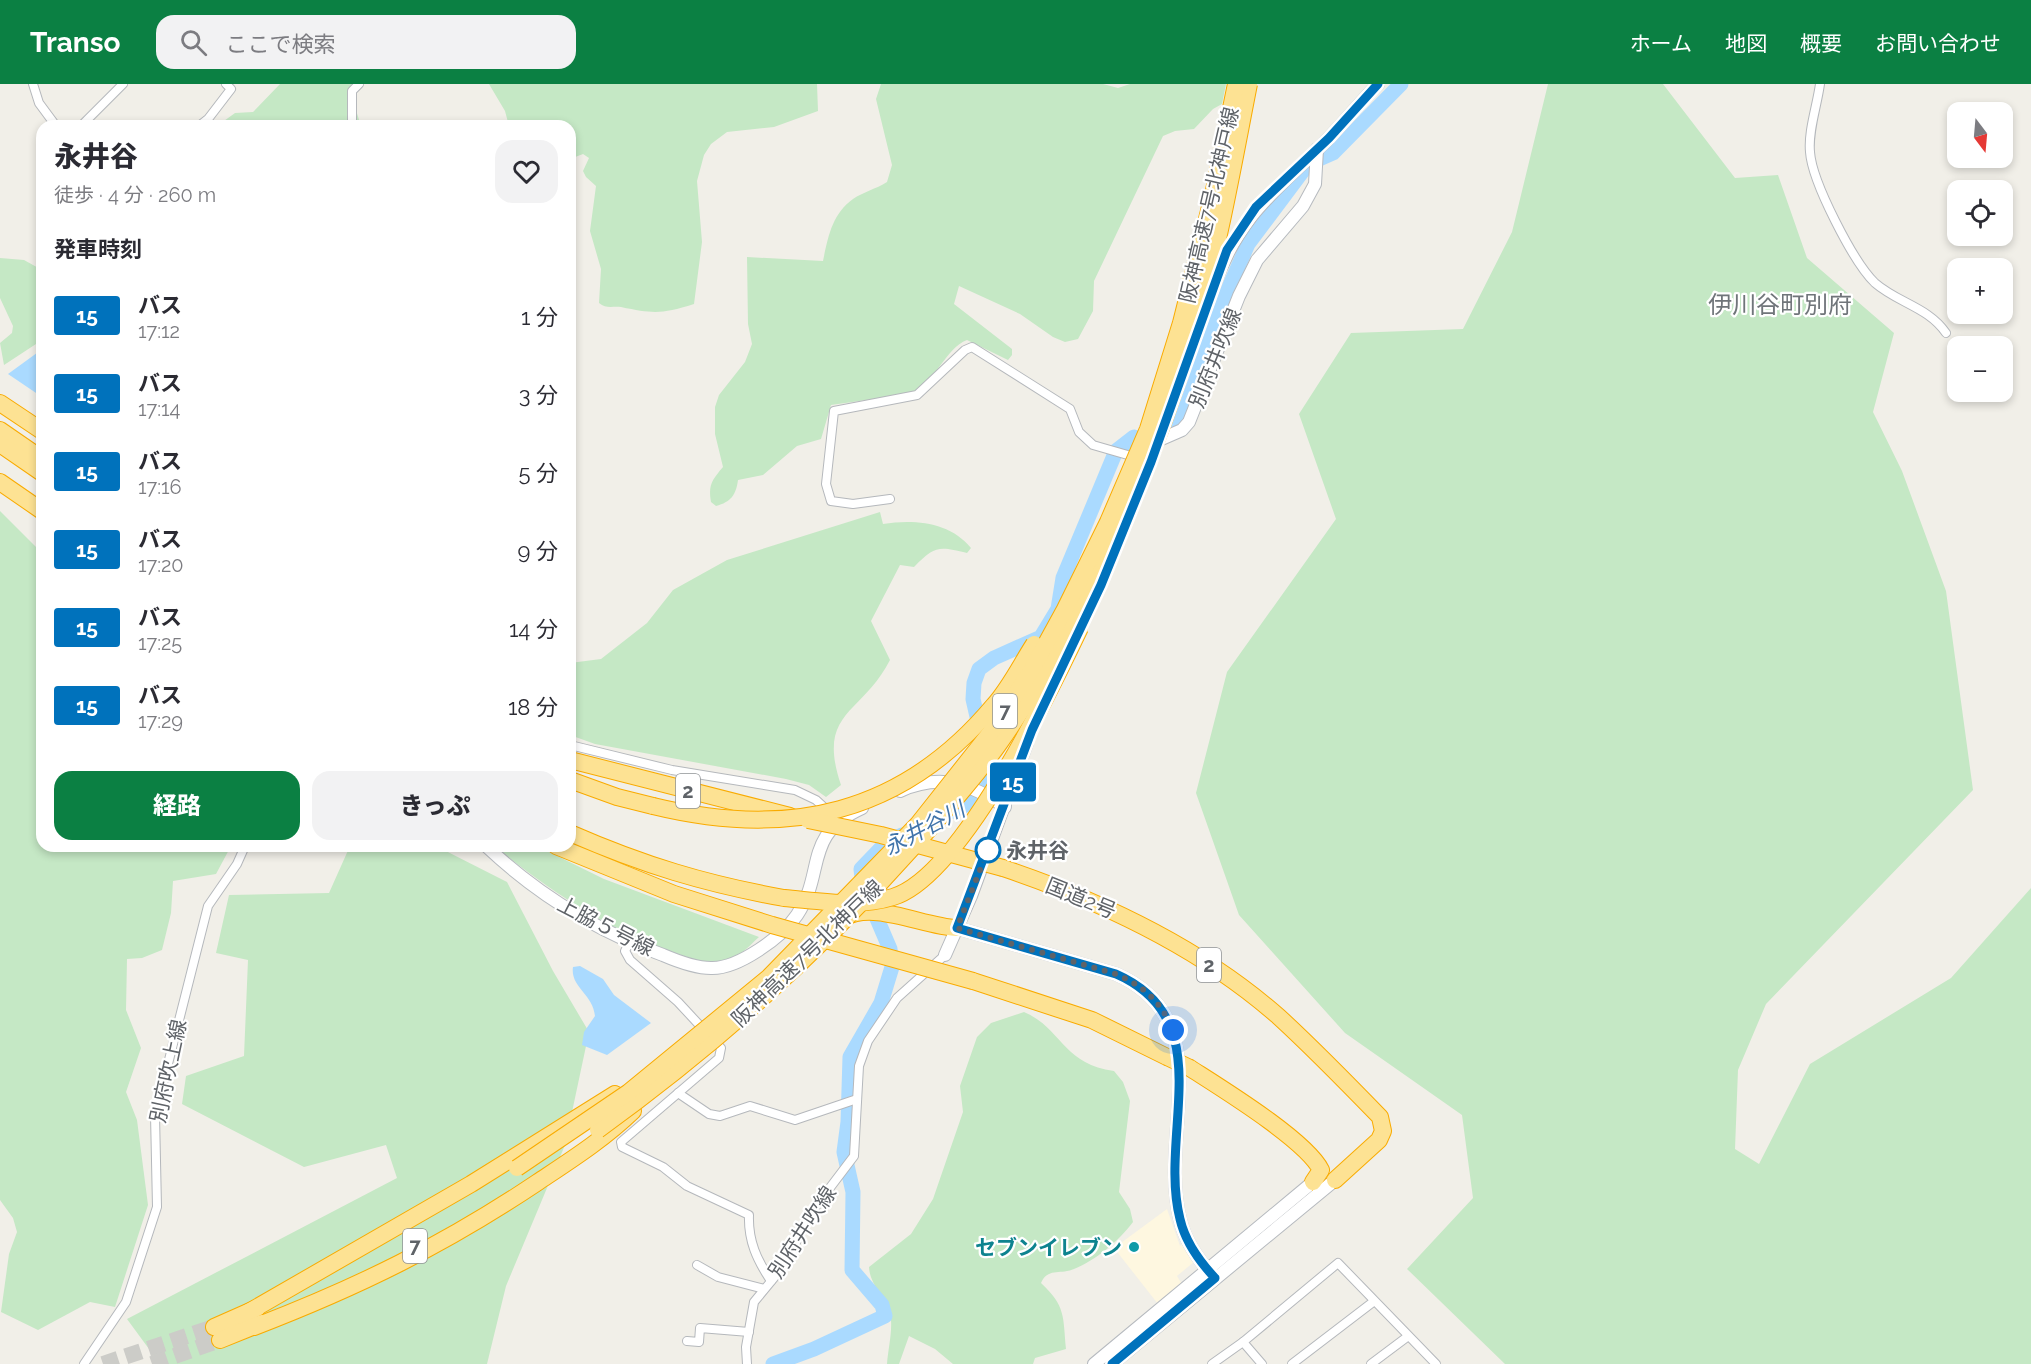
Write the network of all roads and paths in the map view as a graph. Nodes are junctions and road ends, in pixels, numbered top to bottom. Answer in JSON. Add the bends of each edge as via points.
{"nodes":[{"id":1,"x":33,"y":84,"type":"edge"},
{"id":2,"x":123,"y":84,"type":"edge"},
{"id":3,"x":226,"y":84,"type":"edge"},
{"id":4,"x":359,"y":84,"type":"edge"},
{"id":5,"x":1236,"y":84,"type":"edge"},
{"id":6,"x":1249,"y":84,"type":"edge"},
{"id":7,"x":1378,"y":84,"type":"edge"},
{"id":8,"x":1820,"y":84,"type":"edge"},
{"id":9,"x":52,"y":120,"type":"edge"},
{"id":10,"x":87,"y":120,"type":"edge"},
{"id":11,"x":207,"y":120,"type":"edge"},
{"id":12,"x":352,"y":120,"type":"edge"},
{"id":13,"x":1317,"y":149,"type":"junction"},
{"id":14,"x":1946,"y":333,"type":"dead end"},
{"id":15,"x":0,"y":403,"type":"edge"},
{"id":16,"x":36,"y":427,"type":"edge"},
{"id":17,"x":0,"y":430,"type":"edge"},
{"id":18,"x":1159,"y":440,"type":"junction"},
{"id":19,"x":0,"y":444,"type":"edge"},
{"id":20,"x":36,"y":455,"type":"edge"},
{"id":21,"x":1151,"y":462,"type":"junction"},
{"id":22,"x":36,"y":469,"type":"edge"},
{"id":23,"x":0,"y":482,"type":"edge"},
{"id":24,"x":891,"y":499,"type":"dead end"},
{"id":25,"x":36,"y":507,"type":"edge"},
{"id":26,"x":1114,"y":524,"type":"junction"},
{"id":27,"x":576,"y":747,"type":"edge"},
{"id":28,"x":576,"y":762,"type":"edge"},
{"id":29,"x":576,"y":782,"type":"edge"},
{"id":30,"x":1005,"y":807,"type":"junction"},
{"id":31,"x":838,"y":824,"type":"junction"},
{"id":32,"x":576,"y":835,"type":"edge"},
{"id":33,"x":242,"y":852,"type":"edge"},
{"id":34,"x":492,"y":852,"type":"edge"},
{"id":35,"x":571,"y":852,"type":"edge"},
{"id":36,"x":957,"y":928,"type":"junction"},
{"id":37,"x":629,"y":943,"type":"junction"},
{"id":38,"x":945,"y":955,"type":"joint"},
{"id":39,"x":704,"y":1030,"type":"dead end"},
{"id":40,"x":712,"y":1038,"type":"dead end"},
{"id":41,"x":678,"y":1093,"type":"junction"},
{"id":42,"x":855,"y":1100,"type":"junction"},
{"id":43,"x":1317,"y":1161,"type":"junction"},
{"id":44,"x":1348,"y":1169,"type":"junction"},
{"id":45,"x":1335,"y":1180,"type":"joint"},
{"id":46,"x":1313,"y":1182,"type":"joint"},
{"id":47,"x":697,"y":1265,"type":"dead end"},
{"id":48,"x":1210,"y":1273,"type":"junction"},
{"id":49,"x":771,"y":1281,"type":"junction"},
{"id":50,"x":765,"y":1289,"type":"junction"},
{"id":51,"x":1373,"y":1302,"type":"junction"},
{"id":52,"x":250,"y":1320,"type":"junction"},
{"id":53,"x":749,"y":1332,"type":"junction"},
{"id":54,"x":217,"y":1333,"type":"tunnel mouth"},
{"id":55,"x":1407,"y":1337,"type":"junction"},
{"id":56,"x":687,"y":1341,"type":"dead end"},
{"id":57,"x":1243,"y":1342,"type":"junction"},
{"id":58,"x":84,"y":1364,"type":"edge"},
{"id":59,"x":747,"y":1364,"type":"edge"},
{"id":60,"x":1094,"y":1364,"type":"edge"},
{"id":61,"x":1112,"y":1364,"type":"edge"},
{"id":62,"x":1212,"y":1364,"type":"edge"},
{"id":63,"x":1262,"y":1364,"type":"edge"},
{"id":64,"x":1292,"y":1364,"type":"edge"},
{"id":65,"x":1371,"y":1364,"type":"edge"},
{"id":66,"x":1436,"y":1364,"type":"edge"}],
"edges":[{"from":1,"to":9,"type":"street","via":[[39,103]]},
{"from":2,"to":10,"type":"street"},
{"from":3,"to":11,"type":"street","via":[[231,88]]},
{"from":4,"to":12,"type":"street","via":[[352,92]]},
{"from":5,"to":26,"type":"highway","name":"阪神高速7号北神戸線","number":"7","bridge":true,"via":[[1214,195],[1182,323]]},
{"from":6,"to":26,"type":"highway","name":"阪神高速7号北神戸線","number":"7","bridge":true,"via":[[1196,325],[1160,431]]},
{"from":7,"to":13,"type":"street"},
{"from":8,"to":14,"type":"street","via":[[1809,149],[1820,190],[1874,282],[1926,312]]},
{"from":13,"to":18,"type":"street","via":[[1256,207],[1227,250]]},
{"from":13,"to":18,"type":"street","name":"別府井吹線","via":[[1315,184],[1303,206],[1257,260],[1190,422]]},
{"from":15,"to":16,"type":"highway"},
{"from":17,"to":20,"type":"highway"},
{"from":18,"to":21,"type":"street","name":"別府井吹線"},
{"from":19,"to":22,"type":"highway"},
{"from":21,"to":24,"type":"street","via":[[1093,445],[1079,432],[1070,409],[972,347],[917,395],[834,411],[826,484],[831,501],[853,504]]},
{"from":21,"to":30,"type":"street","name":"別府井吹線","via":[[1101,585],[1032,730]]},
{"from":23,"to":25,"type":"highway"},
{"from":26,"to":29,"type":"highway","bridge":true,"via":[[996,704],[964,738],[909,779],[879,795],[791,820],[718,820],[617,797]]},
{"from":26,"to":32,"type":"highway","bridge":true,"via":[[1084,619],[1052,689],[1004,773],[935,870],[916,886],[895,897],[855,904],[784,898],[715,885],[661,869]]},
{"from":26,"to":52,"type":"highway","name":"阪神高速7号北神戸線","number":"7","bridge":true,"via":[[1031,671],[990,733],[918,824],[768,978],[629,1092],[517,1168],[380,1250]]},
{"from":26,"to":52,"type":"highway","name":"阪神高速7号北神戸線","number":"7","bridge":true,"via":[[1041,679],[1001,741],[965,789],[879,885],[790,973],[719,1037],[598,1130],[514,1186],[339,1286]]},
{"from":27,"to":31,"type":"street","via":[[672,770],[795,790],[825,805]]},
{"from":28,"to":44,"type":"highway","name":"国道2号","number":"2","bridge":true,"via":[[1003,868],[1127,916],[1209,965],[1278,1016],[1380,1117],[1383,1131],[1379,1140]]},
{"from":30,"to":31,"type":"street","name":"上脇５号線","bridge":true,"via":[[981,791],[938,780],[913,785],[851,813]]},
{"from":30,"to":36,"type":"street","name":"別府井吹線"},
{"from":31,"to":37,"type":"street","name":"上脇５号線","via":[[826,834],[816,853],[808,892],[796,916],[759,950],[730,966],[710,969]]},
{"from":33,"to":58,"type":"street","name":"別府吹上線","via":[[208,906],[155,1115],[154,1218],[126,1302]]},
{"from":34,"to":37,"type":"street","name":"上脇５号線","via":[[562,906]]},
{"from":35,"to":43,"type":"highway","bridge":true,"via":[[674,894],[1092,1020],[1190,1068],[1237,1098]]},
{"from":36,"to":38,"type":"street","name":"別府井吹線"},
{"from":36,"to":48,"type":"street","via":[[1116,974],[1144,989],[1166,1014],[1177,1050],[1177,1203],[1188,1240]]},
{"from":36,"to":52,"type":"highway","via":[[877,906],[843,912],[753,996],[678,1057]]},
{"from":36,"to":52,"type":"highway","via":[[941,928],[876,912],[846,917],[587,1150],[417,1257],[326,1299]]},
{"from":37,"to":39,"type":"street","via":[[625,951],[630,960]]},
{"from":38,"to":42,"type":"street","name":"別府井吹線","via":[[897,998],[868,1041],[859,1066]]},
{"from":40,"to":41,"type":"street","via":[[722,1048],[719,1058]]},
{"from":41,"to":42,"type":"street","via":[[709,1114],[720,1116],[750,1106],[795,1120]]},
{"from":41,"to":49,"type":"street","via":[[621,1142],[622,1148],[663,1167],[687,1186],[749,1215],[748,1232],[757,1260]]},
{"from":42,"to":49,"type":"street","name":"別府井吹線","via":[[854,1156],[807,1218],[787,1262]]},
{"from":43,"to":44,"type":"highway","via":[[1331,1169]]},
{"from":43,"to":46,"type":"highway","via":[[1321,1173]]},
{"from":44,"to":45,"type":"highway","name":"国道2号","number":"2"},
{"from":45,"to":48,"type":"street"},
{"from":46,"to":48,"type":"street"},
{"from":47,"to":50,"type":"street","via":[[718,1277]]},
{"from":48,"to":60,"type":"street"},
{"from":48,"to":61,"type":"street"},
{"from":49,"to":50,"type":"street","name":"別府井吹線"},
{"from":50,"to":53,"type":"street","name":"別府井吹線","via":[[754,1302]]},
{"from":51,"to":55,"type":"street"},
{"from":51,"to":57,"type":"street","via":[[1338,1263]]},
{"from":51,"to":64,"type":"street"},
{"from":52,"to":54,"type":"highway","name":"阪神高速7号北神戸線","number":"7"},
{"from":53,"to":56,"type":"street","via":[[700,1328],[699,1342]]},
{"from":53,"to":59,"type":"street","name":"別府井吹線"},
{"from":55,"to":65,"type":"street"},
{"from":55,"to":66,"type":"street"},
{"from":57,"to":62,"type":"street"},
{"from":57,"to":63,"type":"street"}]}
